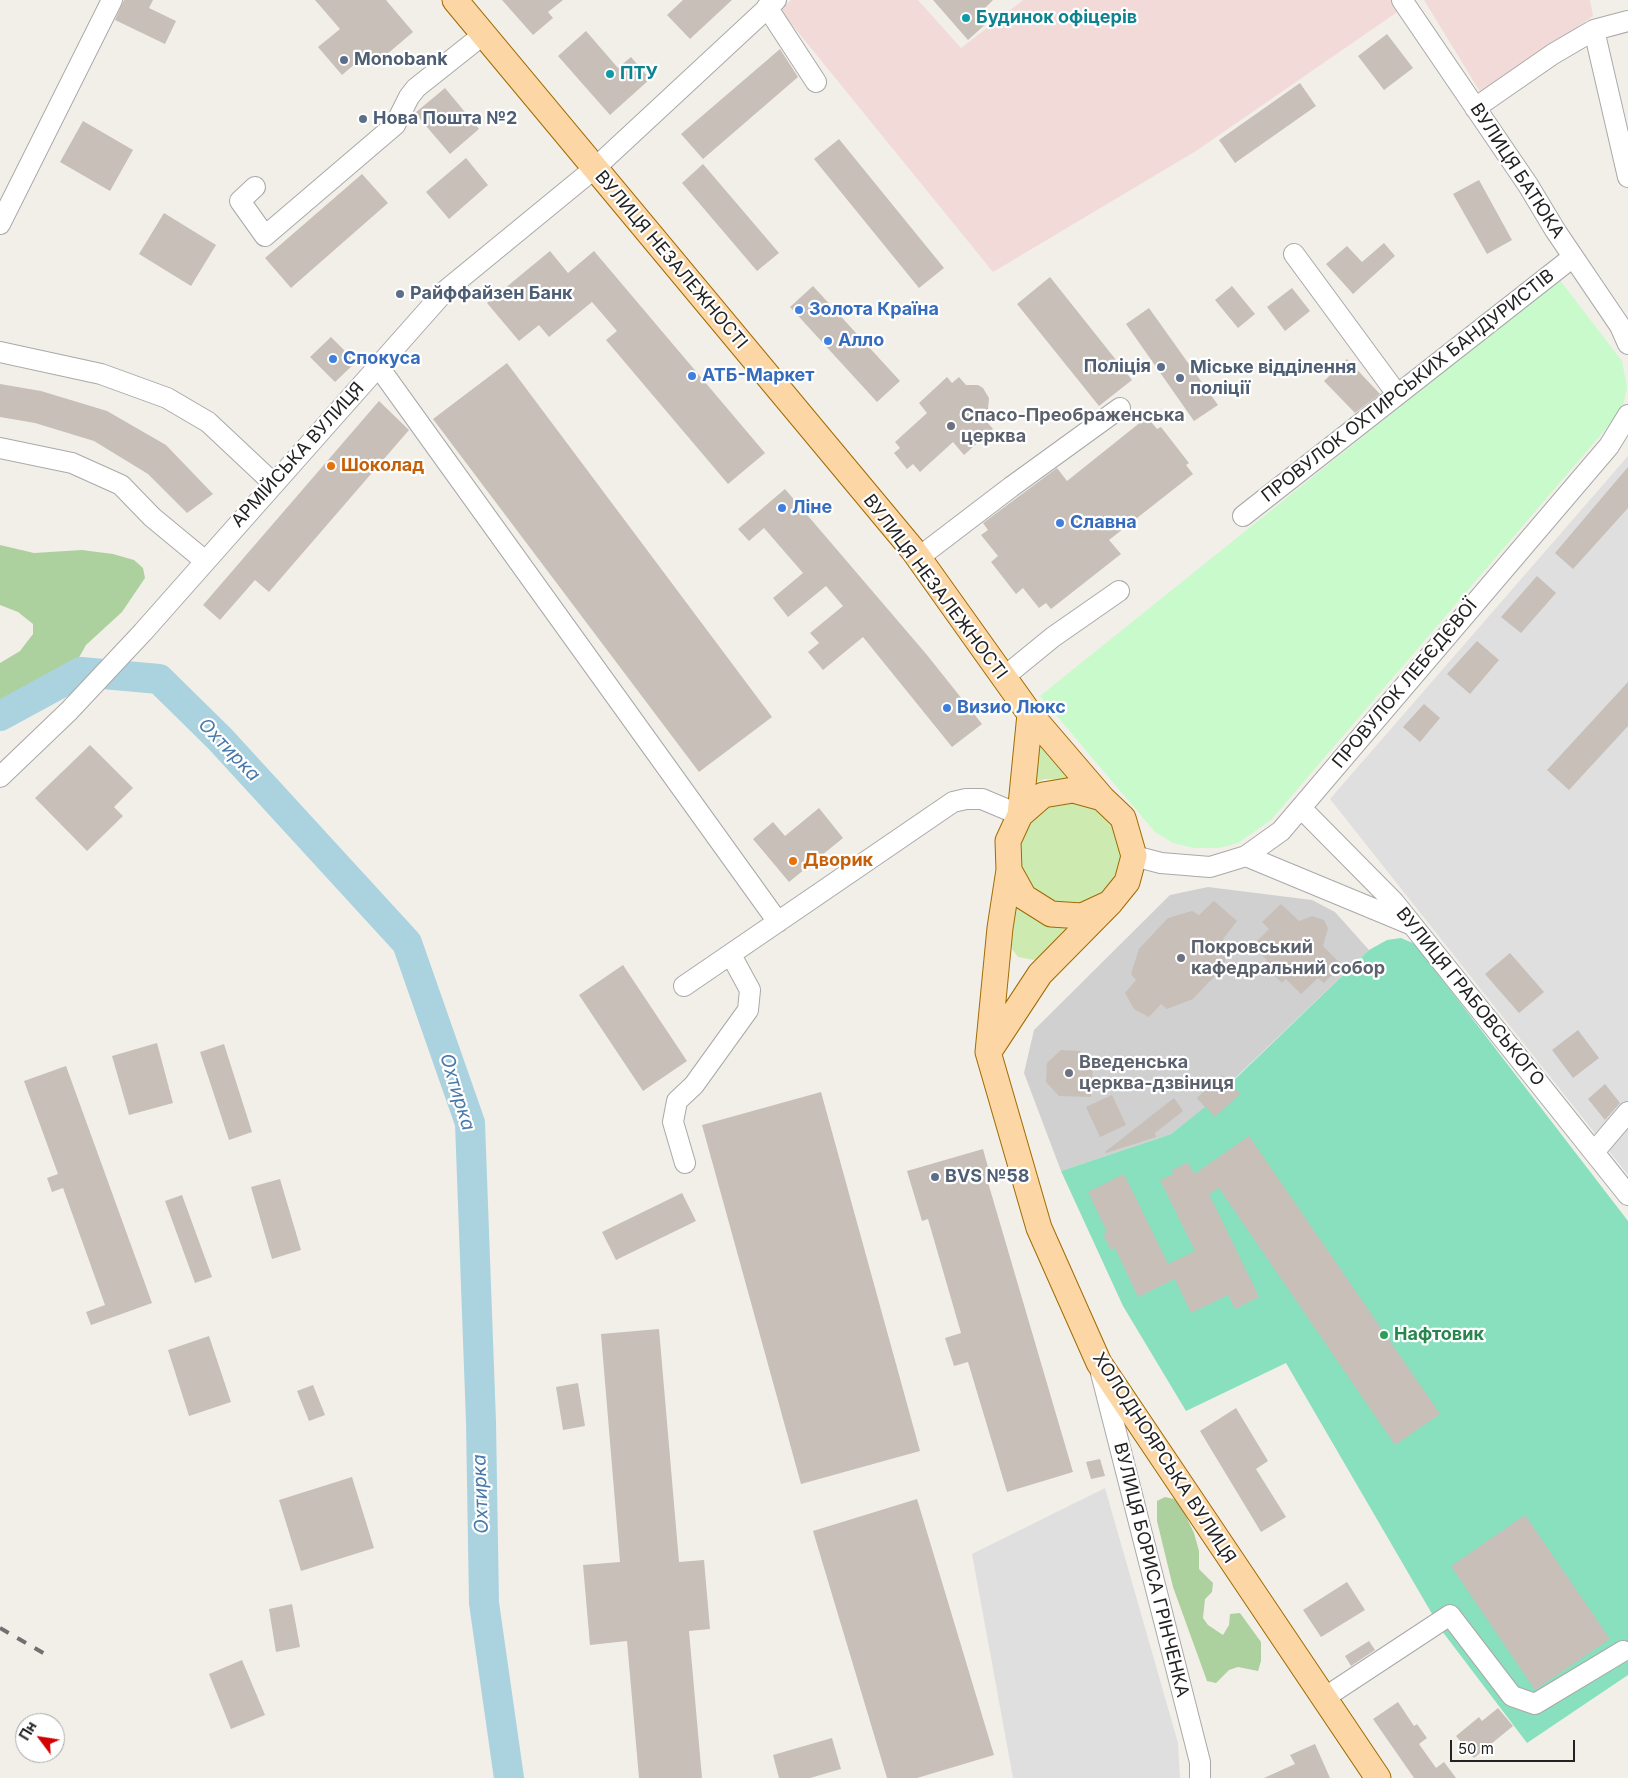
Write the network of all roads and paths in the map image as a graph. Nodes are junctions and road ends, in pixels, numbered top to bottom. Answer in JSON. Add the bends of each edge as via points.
{"nodes":[{"id":1,"x":112,"y":0,"type":"edge"},
{"id":2,"x":455,"y":0,"type":"edge"},
{"id":3,"x":1402,"y":0,"type":"edge"},
{"id":4,"x":772,"y":4,"type":"edge"},
{"id":5,"x":1628,"y":21,"type":"edge"},
{"id":6,"x":1594,"y":30,"type":"junction"},
{"id":7,"x":484,"y":34,"type":"junction"},
{"id":8,"x":816,"y":82,"type":"dead end"},
{"id":9,"x":1475,"y":108,"type":"junction"},
{"id":10,"x":594,"y":168,"type":"junction"},
{"id":11,"x":1628,"y":177,"type":"edge"},
{"id":12,"x":255,"y":187,"type":"dead end"},
{"id":13,"x":0,"y":224,"type":"edge"},
{"id":14,"x":1294,"y":254,"type":"dead end"},
{"id":15,"x":1573,"y":257,"type":"junction"},
{"id":16,"x":1628,"y":344,"type":"edge"},
{"id":17,"x":0,"y":352,"type":"edge"},
{"id":18,"x":378,"y":366,"type":"junction"},
{"id":19,"x":1398,"y":394,"type":"junction"},
{"id":20,"x":1120,"y":408,"type":"dead end"},
{"id":21,"x":1628,"y":415,"type":"edge"},
{"id":22,"x":0,"y":448,"type":"edge"},
{"id":23,"x":273,"y":483,"type":"junction"},
{"id":24,"x":1243,"y":516,"type":"dead end"},
{"id":25,"x":918,"y":558,"type":"junction"},
{"id":26,"x":204,"y":560,"type":"junction"},
{"id":27,"x":1119,"y":591,"type":"dead end"},
{"id":28,"x":1004,"y":677,"type":"junction"},
{"id":29,"x":1030,"y":714,"type":"junction"},
{"id":30,"x":0,"y":777,"type":"edge"},
{"id":31,"x":1102,"y":798,"type":"junction"},
{"id":32,"x":1301,"y":808,"type":"junction"},
{"id":33,"x":1020,"y":815,"type":"junction"},
{"id":34,"x":1134,"y":856,"type":"junction"},
{"id":35,"x":1246,"y":856,"type":"junction"},
{"id":36,"x":1009,"y":870,"type":"junction"},
{"id":37,"x":1110,"y":903,"type":"junction"},
{"id":38,"x":778,"y":922,"type":"junction"},
{"id":39,"x":1412,"y":925,"type":"junction"},
{"id":40,"x":731,"y":956,"type":"junction"},
{"id":41,"x":684,"y":986,"type":"dead end"},
{"id":42,"x":988,"y":1052,"type":"junction"},
{"id":43,"x":1628,"y":1112,"type":"edge"},
{"id":44,"x":1594,"y":1152,"type":"junction"},
{"id":45,"x":685,"y":1163,"type":"dead end"},
{"id":46,"x":1628,"y":1195,"type":"edge"},
{"id":47,"x":1099,"y":1363,"type":"junction"},
{"id":48,"x":1623,"y":1651,"type":"dead end"},
{"id":49,"x":1324,"y":1698,"type":"junction"},
{"id":50,"x":1200,"y":1778,"type":"edge"},
{"id":51,"x":1378,"y":1778,"type":"edge"}],
"edges":[{"from":1,"to":13,"type":"street"},
{"from":2,"to":7,"type":"main road","name":"ВУЛИЦЯ НЕЗАЛЕЖНОСТІ"},
{"from":3,"to":9,"type":"street","name":"ВУЛИЦЯ БАТЮКА"},
{"from":4,"to":8,"type":"street"},
{"from":4,"to":10,"type":"street","name":"АРМІЙСЬКА ВУЛИЦЯ"},
{"from":5,"to":6,"type":"street"},
{"from":6,"to":9,"type":"street"},
{"from":6,"to":11,"type":"street"},
{"from":7,"to":10,"type":"main road","name":"ВУЛИЦЯ НЕЗАЛЕЖНОСТІ"},
{"from":7,"to":12,"type":"street","via":[[416,88],[395,125],[265,236],[240,201]]},
{"from":9,"to":15,"type":"street","name":"ВУЛИЦЯ БАТЮКА"},
{"from":10,"to":18,"type":"street","name":"АРМІЙСЬКА ВУЛИЦЯ","via":[[444,291]]},
{"from":10,"to":25,"type":"main road","name":"ВУЛИЦЯ НЕЗАЛЕЖНОСТІ"},
{"from":14,"to":19,"type":"street"},
{"from":15,"to":16,"type":"street","name":"ВУЛИЦЯ БАТЮКА","via":[[1620,326]]},
{"from":15,"to":19,"type":"street","name":"ПРОВУЛОК ОХТИРСЬКИХ БАНДУРИСТІВ"},
{"from":17,"to":23,"type":"street","via":[[101,374],[167,398],[208,422]]},
{"from":18,"to":23,"type":"street","name":"АРМІЙСЬКА ВУЛИЦЯ"},
{"from":18,"to":38,"type":"street"},
{"from":19,"to":24,"type":"street","name":"ПРОВУЛОК ОХТИРСЬКИХ БАНДУРИСТІВ"},
{"from":20,"to":25,"type":"street"},
{"from":21,"to":32,"type":"street","name":"ПРОВУЛОК ЛЕБЄДЄВОЇ","via":[[1609,446]]},
{"from":22,"to":26,"type":"street","via":[[72,463],[121,485],[152,517]]},
{"from":23,"to":26,"type":"street","name":"АРМІЙСЬКА ВУЛИЦЯ"},
{"from":25,"to":28,"type":"main road","name":"ВУЛИЦЯ НЕЗАЛЕЖНОСТІ"},
{"from":26,"to":30,"type":"street","name":"АРМІЙСЬКА ВУЛИЦЯ","via":[[143,632],[69,711]]},
{"from":27,"to":28,"type":"street","via":[[1053,637]]},
{"from":28,"to":29,"type":"main road","name":"ВУЛИЦЯ НЕЗАЛЕЖНОСТІ"},
{"from":29,"to":31,"type":"main road","name":"ВУЛИЦЯ НЕЗАЛЕЖНОСТІ"},
{"from":29,"to":33,"type":"main road"},
{"from":31,"to":33,"type":"main road","via":[[1073,790],[1044,796]]},
{"from":31,"to":34,"type":"main road","via":[[1124,818]]},
{"from":32,"to":35,"type":"street","name":"ПРОВУЛОК ЛЕБЄДЄВОЇ","via":[[1281,831]]},
{"from":32,"to":39,"type":"street","name":"ВУЛИЦЯ ГРАБОВСЬКОГО","via":[[1394,902]]},
{"from":33,"to":36,"type":"main road","via":[[1008,841]]},
{"from":33,"to":38,"type":"street","via":[[982,800],[954,802]]},
{"from":34,"to":35,"type":"street","name":"ПРОВУЛОК ЛЕБЄДЄВОЇ","via":[[1161,863],[1210,867]]},
{"from":34,"to":37,"type":"main road","via":[[1127,882]]},
{"from":35,"to":39,"type":"street"},
{"from":36,"to":37,"type":"main road","via":[[1024,897],[1051,914],[1082,916]]},
{"from":36,"to":42,"type":"main road"},
{"from":37,"to":42,"type":"main road","via":[[1040,974]]},
{"from":38,"to":40,"type":"street"},
{"from":39,"to":44,"type":"street","name":"ВУЛИЦЯ ГРАБОВСЬКОГО"},
{"from":40,"to":41,"type":"street"},
{"from":40,"to":45,"type":"street","via":[[750,990],[748,1010],[694,1085],[677,1101],[672,1122]]},
{"from":42,"to":47,"type":"main road","name":"ХОЛОДНОЯРСЬКА ВУЛИЦЯ","via":[[1039,1228]]},
{"from":43,"to":44,"type":"street"},
{"from":44,"to":46,"type":"street","name":"ВУЛИЦЯ ГРАБОВСЬКОГО"},
{"from":47,"to":49,"type":"main road","name":"ХОЛОДНОЯРСЬКА ВУЛИЦЯ"},
{"from":47,"to":50,"type":"street","name":"ВУЛИЦЯ БОРИСА ГРІНЧЕНКА","via":[[1200,1762]]},
{"from":48,"to":49,"type":"street","via":[[1535,1704],[1512,1696],[1450,1615]]},
{"from":49,"to":51,"type":"main road","name":"ХОЛОДНОЯРСЬКА ВУЛИЦЯ"}]}
